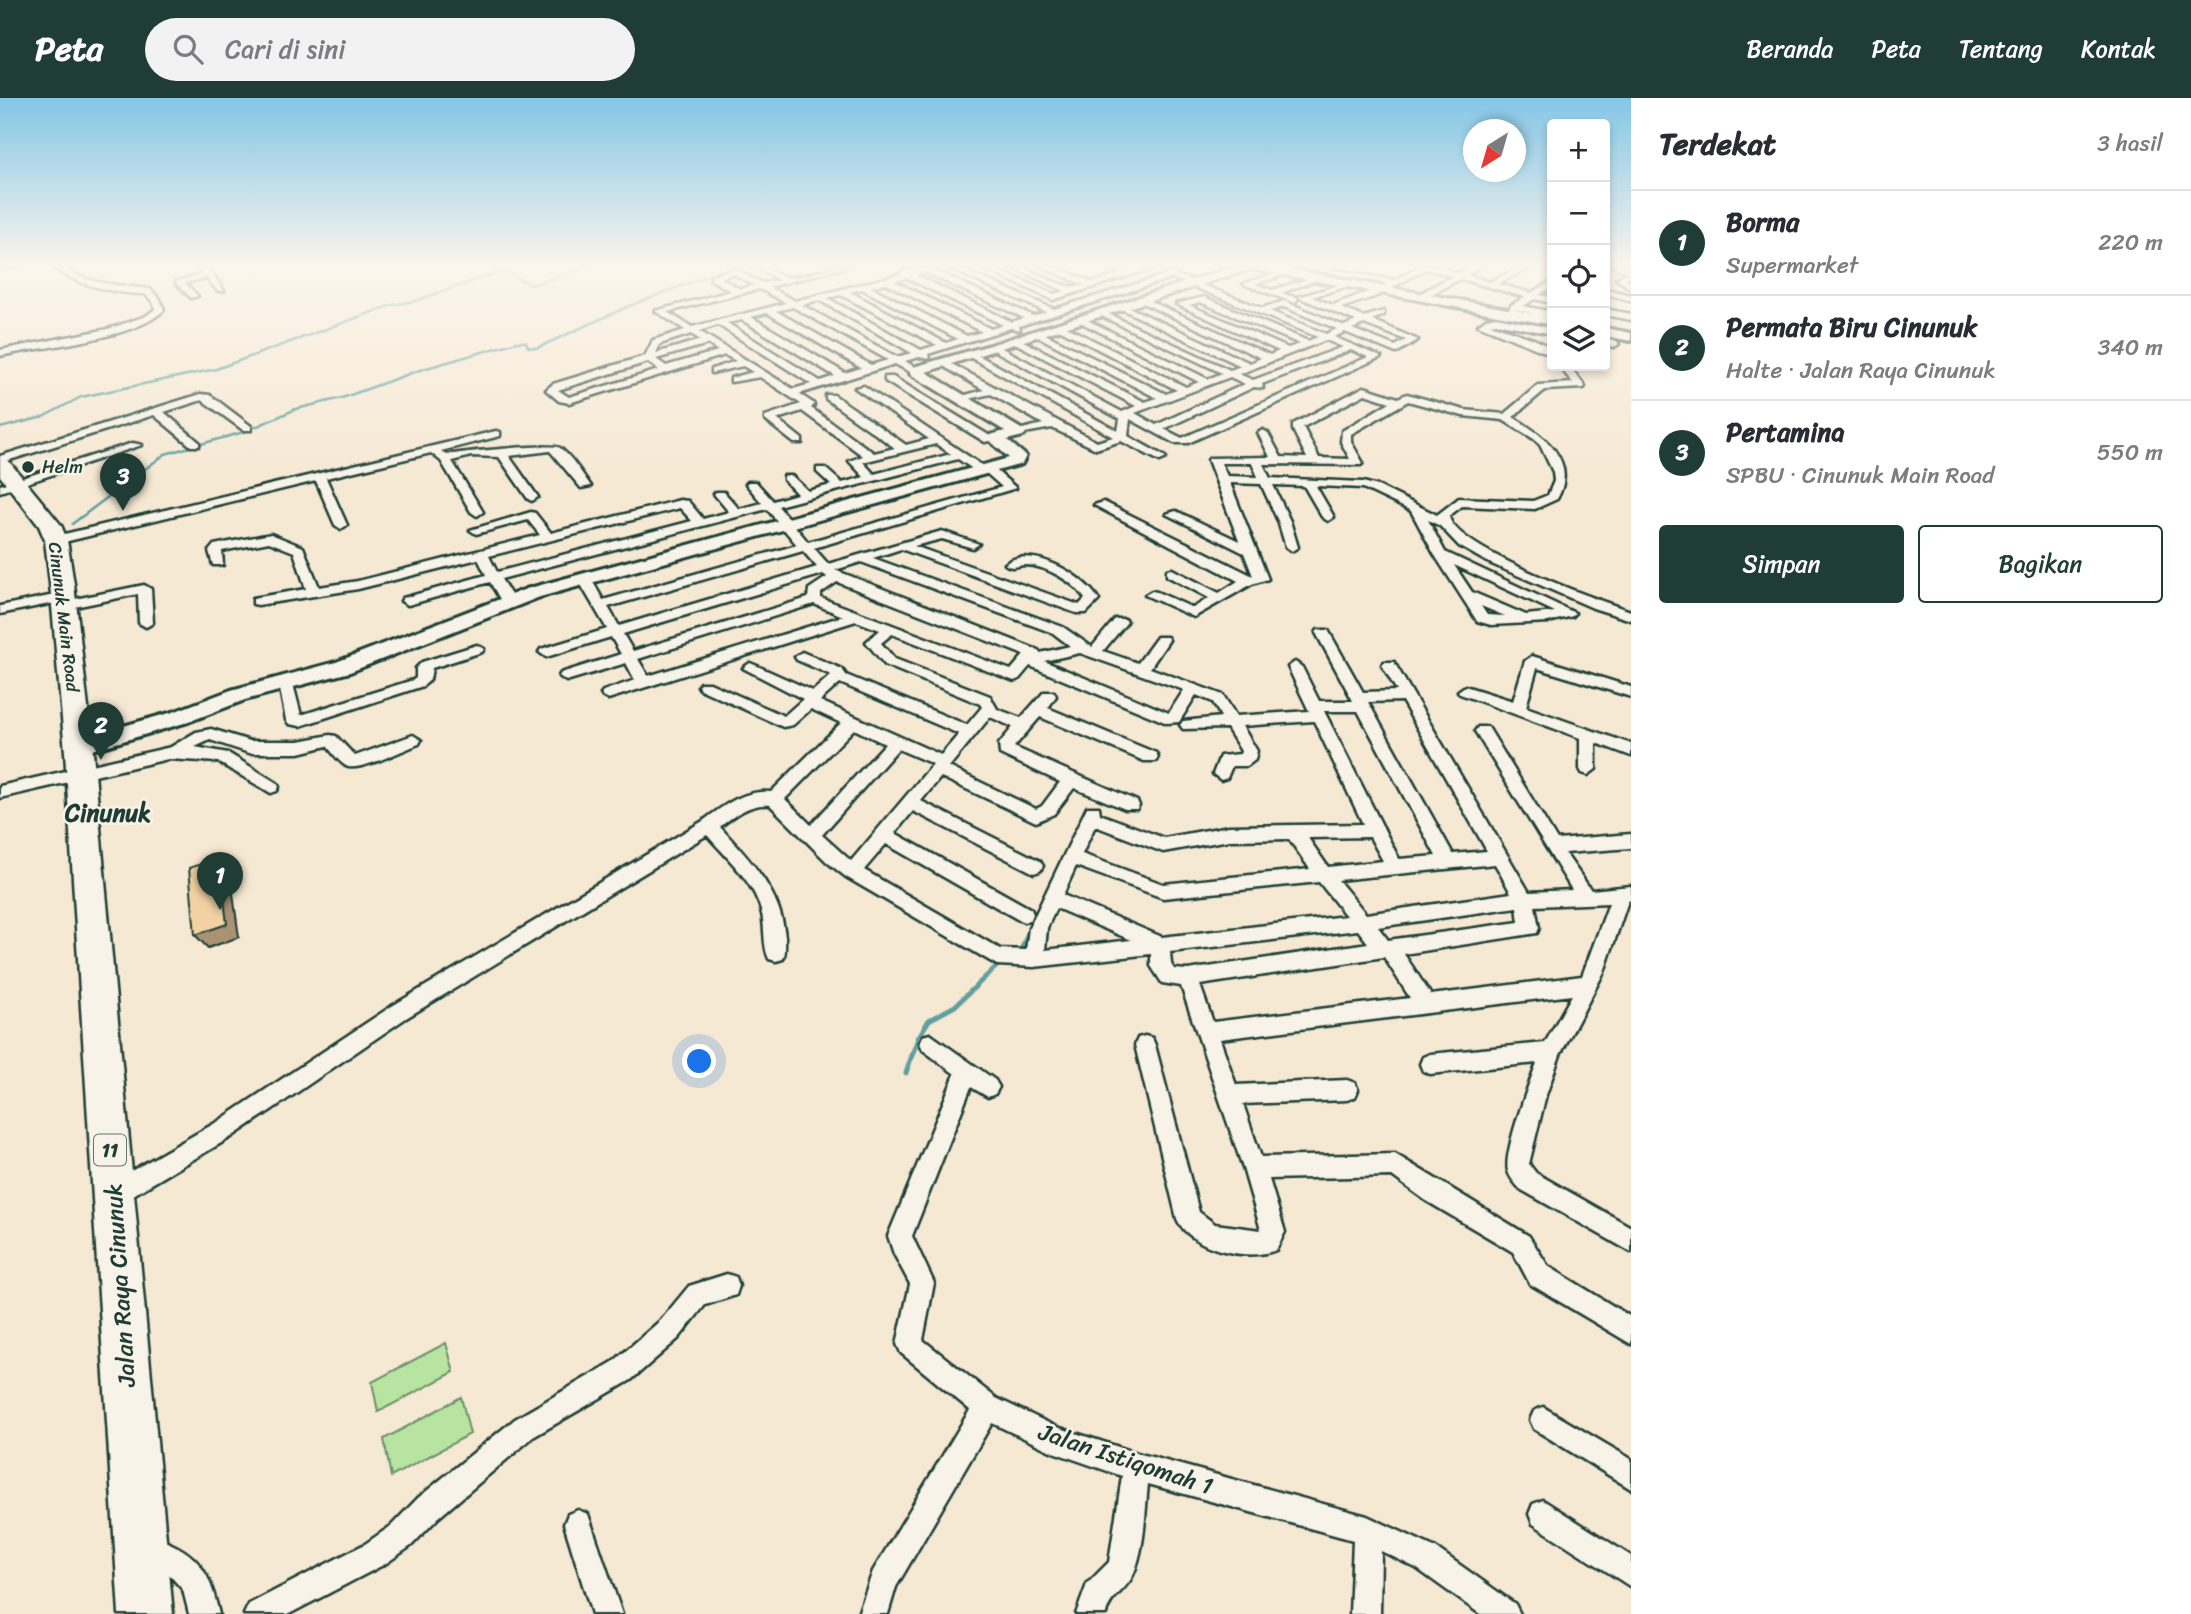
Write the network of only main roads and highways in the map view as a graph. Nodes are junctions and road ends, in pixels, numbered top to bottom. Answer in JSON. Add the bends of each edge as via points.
{"nodes":[{"id":1,"x":0,"y":462,"type":"edge"},
{"id":2,"x":9,"y":487,"type":"edge"},
{"id":3,"x":80,"y":758,"type":"joint"},
{"id":4,"x":144,"y":1589,"type":"edge"}],
"edges":[{"from":1,"to":2,"type":"highway","name":"Cinunuk Main Road","number":"11"},
{"from":2,"to":3,"type":"highway","name":"Cinunuk Main Road","number":"11","via":[[46,516],[56,540]]},
{"from":3,"to":4,"type":"highway","name":"Jalan Raya Cinunuk","number":"11"}]}
